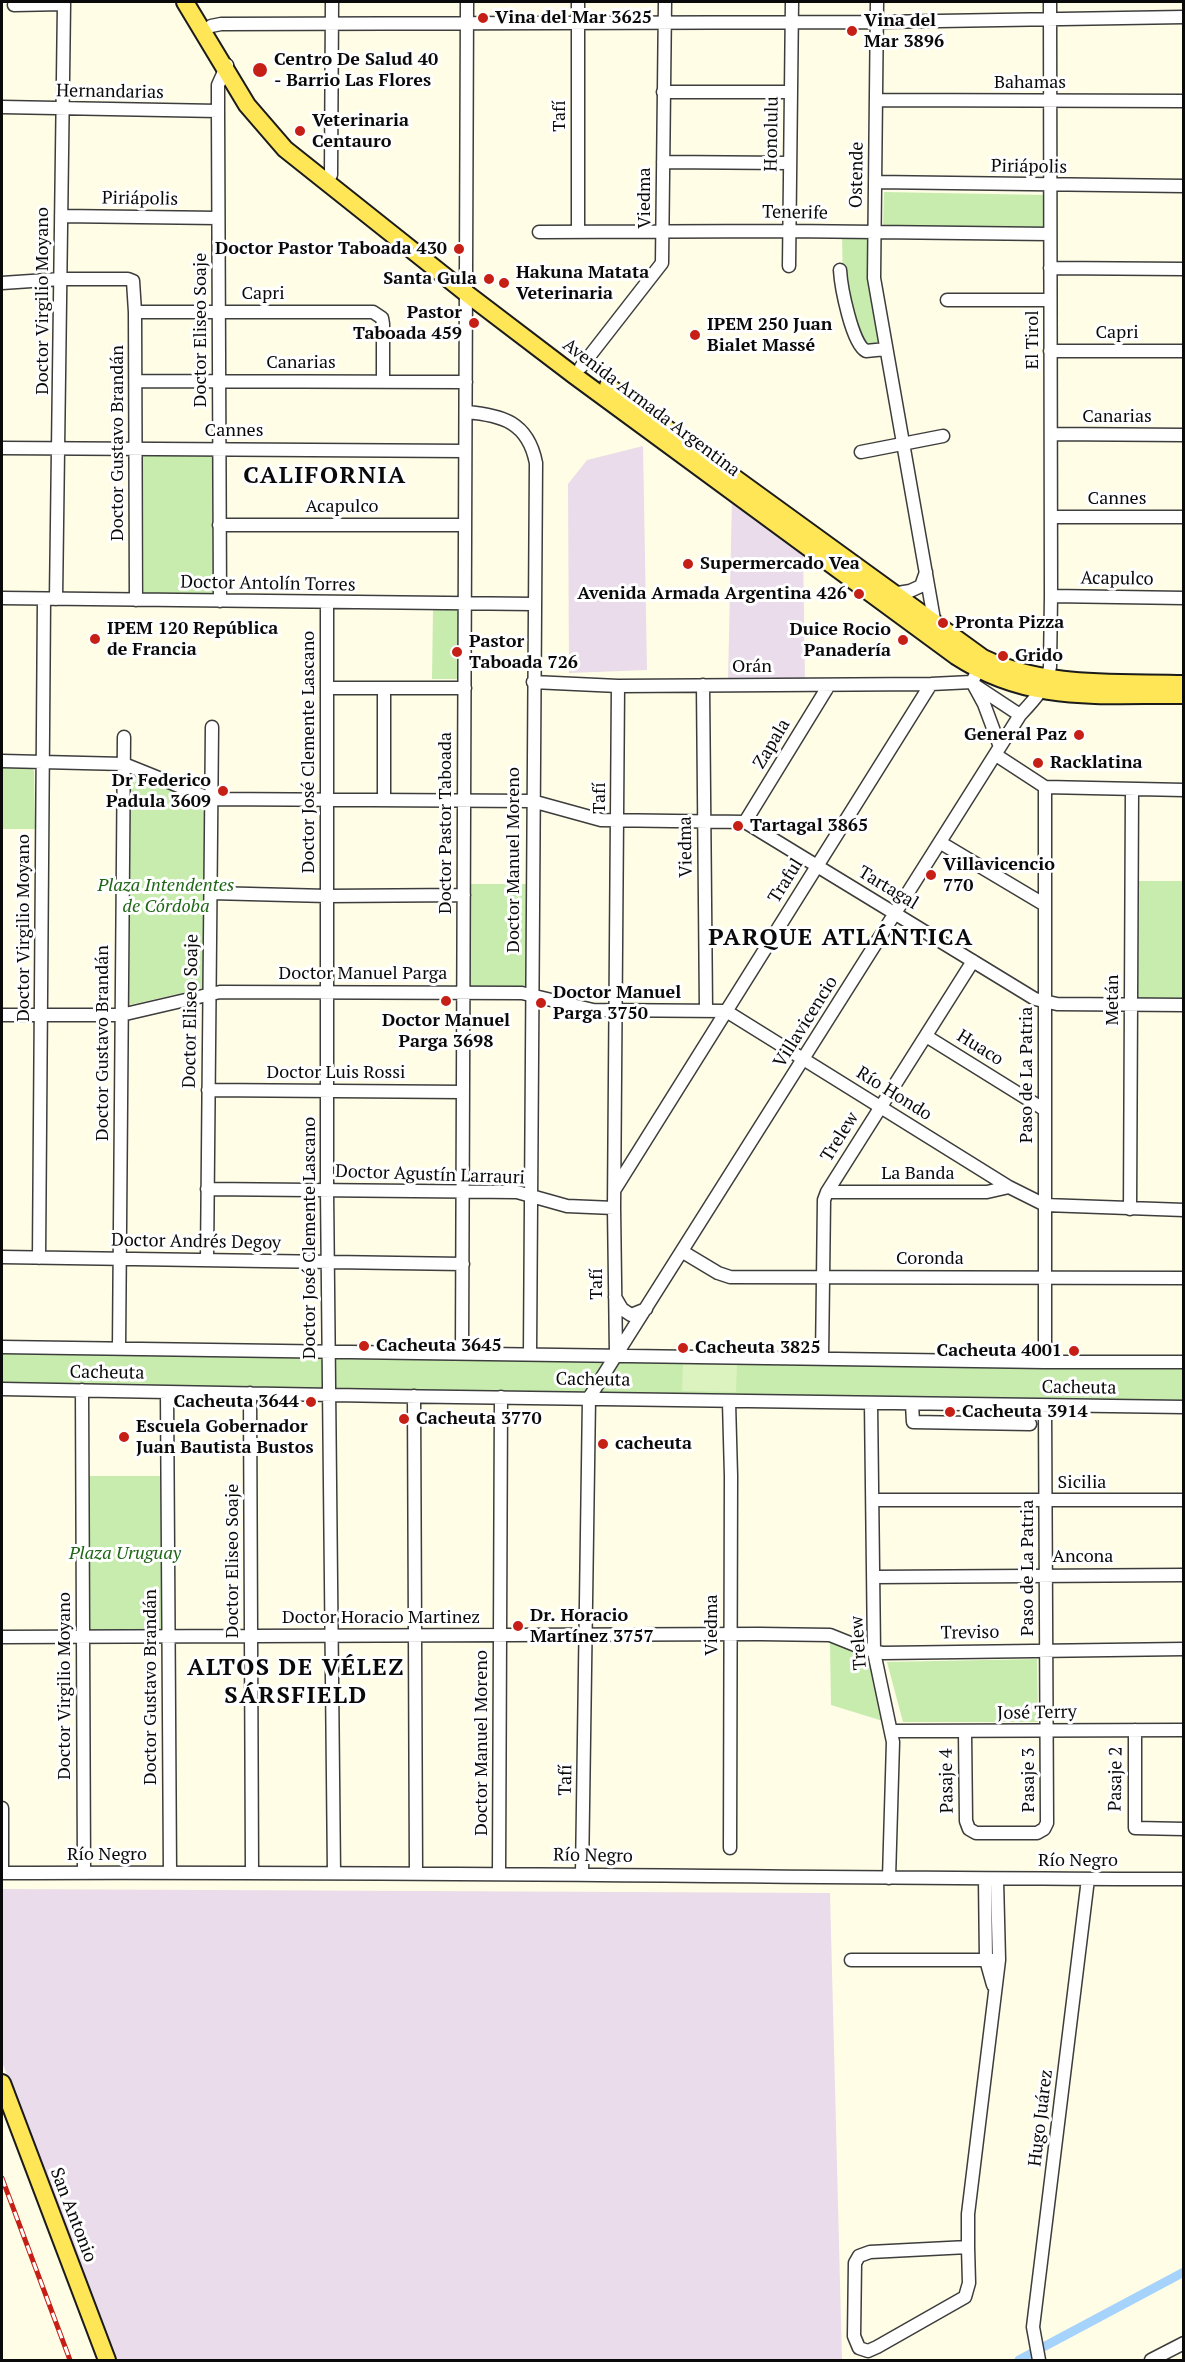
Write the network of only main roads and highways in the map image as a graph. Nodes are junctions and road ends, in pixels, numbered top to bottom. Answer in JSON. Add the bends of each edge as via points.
{"nodes":[{"id":1,"x":185,"y":2,"type":"edge"},
{"id":2,"x":196,"y":2,"type":"edge"},
{"id":3,"x":227,"y":65,"type":"junction"},
{"id":4,"x":466,"y":287,"type":"junction"},
{"id":5,"x":1184,"y":684,"type":"edge"},
{"id":6,"x":1045,"y":685,"type":"junction"},
{"id":7,"x":1184,"y":696,"type":"edge"},
{"id":8,"x":2,"y":2083,"type":"edge"},
{"id":9,"x":2,"y":2107,"type":"edge"},
{"id":10,"x":96,"y":2361,"type":"edge"},
{"id":11,"x":107,"y":2361,"type":"edge"}],
"edges":[{"from":1,"to":3,"type":"main road","name":"Avenida Armada Argentina"},
{"from":2,"to":3,"type":"main road","name":"Avenida Armada Argentina"},
{"from":3,"to":4,"type":"main road","name":"Avenida Armada Argentina","via":[[262,114],[285,137]]},
{"from":3,"to":4,"type":"main road","name":"Avenida Armada Argentina","via":[[259,122],[285,149]]},
{"from":4,"to":6,"type":"main road","name":"Avenida Armada Argentina","via":[[970,651]]},
{"from":4,"to":6,"type":"main road","name":"Avenida Armada Argentina","via":[[652,434],[975,676]]},
{"from":5,"to":6,"type":"main road","name":"Avenida Armada Argentina"},
{"from":6,"to":7,"type":"main road","name":"Avenida Armada Argentina","via":[[1079,694]]},
{"from":8,"to":11,"type":"main road","name":"San Antonio"},
{"from":9,"to":10,"type":"main road","name":"San Antonio"}]}
